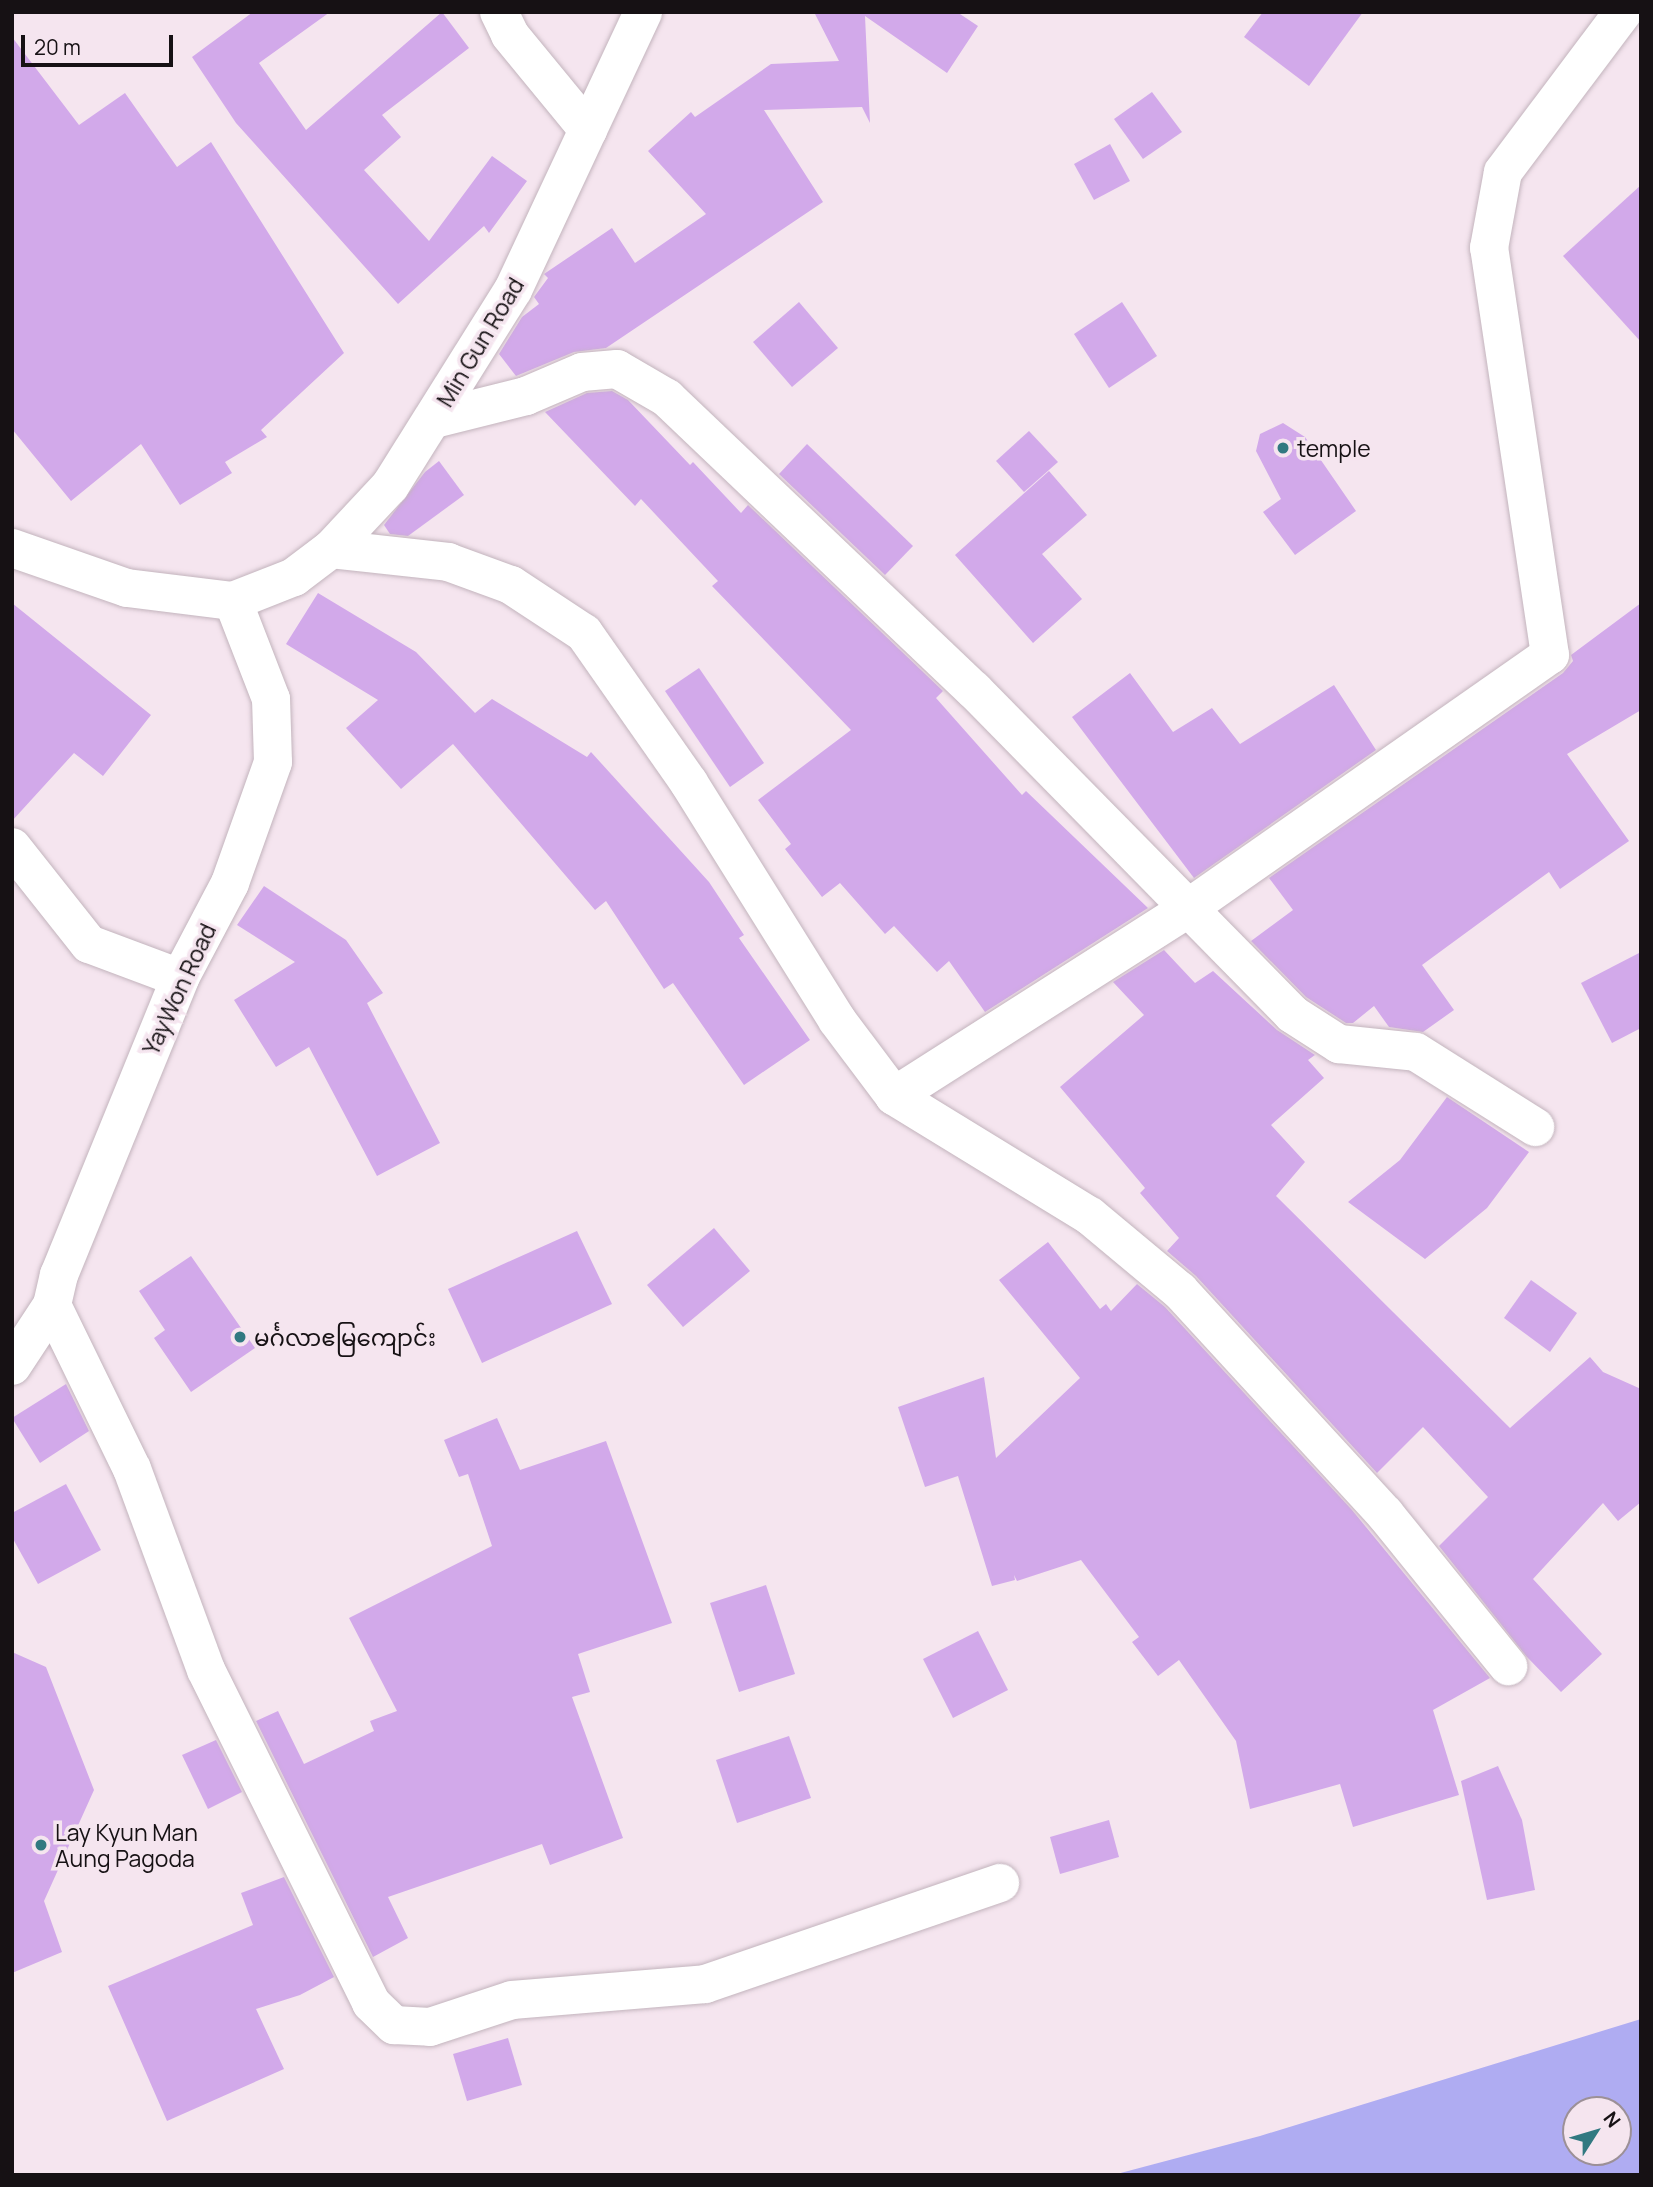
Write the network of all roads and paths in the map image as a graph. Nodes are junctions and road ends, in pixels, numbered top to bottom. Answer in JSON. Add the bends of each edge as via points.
{"nodes":[{"id":1,"x":499,"y":12,"type":"edge"},
{"id":2,"x":643,"y":12,"type":"edge"},
{"id":3,"x":1623,"y":12,"type":"edge"},
{"id":4,"x":588,"y":130,"type":"junction"},
{"id":5,"x":434,"y":419,"type":"junction"},
{"id":6,"x":12,"y":548,"type":"edge"},
{"id":7,"x":331,"y":549,"type":"junction"},
{"id":8,"x":233,"y":601,"type":"junction"},
{"id":9,"x":12,"y":847,"type":"edge"},
{"id":10,"x":1187,"y":909,"type":"junction"},
{"id":11,"x":180,"y":978,"type":"junction"},
{"id":12,"x":894,"y":1096,"type":"junction"},
{"id":13,"x":1535,"y":1127,"type":"dead end"},
{"id":14,"x":52,"y":1305,"type":"junction"},
{"id":15,"x":12,"y":1366,"type":"edge"},
{"id":16,"x":1508,"y":1666,"type":"dead end"},
{"id":17,"x":1000,"y":1884,"type":"dead end"}],
"edges":[{"from":1,"to":4,"type":"street","via":[[510,36]]},
{"from":2,"to":4,"type":"street","name":"Min Gun Road"},
{"from":3,"to":10,"type":"street","via":[[1503,172],[1489,248],[1550,655]]},
{"from":4,"to":5,"type":"street","name":"Min Gun Road","via":[[513,289]]},
{"from":5,"to":7,"type":"street","name":"Min Gun Road","via":[[390,486]]},
{"from":5,"to":10,"type":"street","via":[[526,396],[582,372],[617,369],[667,398],[974,690]]},
{"from":6,"to":8,"type":"street","via":[[127,588]]},
{"from":7,"to":8,"type":"street","name":"Min Gun Road","via":[[293,577]]},
{"from":7,"to":12,"type":"street","via":[[448,562],[511,585],[584,633],[689,783],[837,1020]]},
{"from":8,"to":11,"type":"street","name":"YayWon Road","via":[[271,699],[273,762],[230,883]]},
{"from":9,"to":11,"type":"street","via":[[89,944]]},
{"from":10,"to":12,"type":"street"},
{"from":10,"to":13,"type":"street","via":[[1292,1014],[1339,1044],[1416,1052]]},
{"from":11,"to":14,"type":"street","name":"YayWon Road","via":[[59,1275]]},
{"from":12,"to":16,"type":"street","via":[[1090,1216],[1180,1291],[1385,1514]]},
{"from":14,"to":15,"type":"street","name":"YayWon Road"},
{"from":14,"to":17,"type":"street","via":[[132,1469],[206,1670],[371,2003],[394,2025],[430,2027],[512,2000],[705,1984]]}]}
